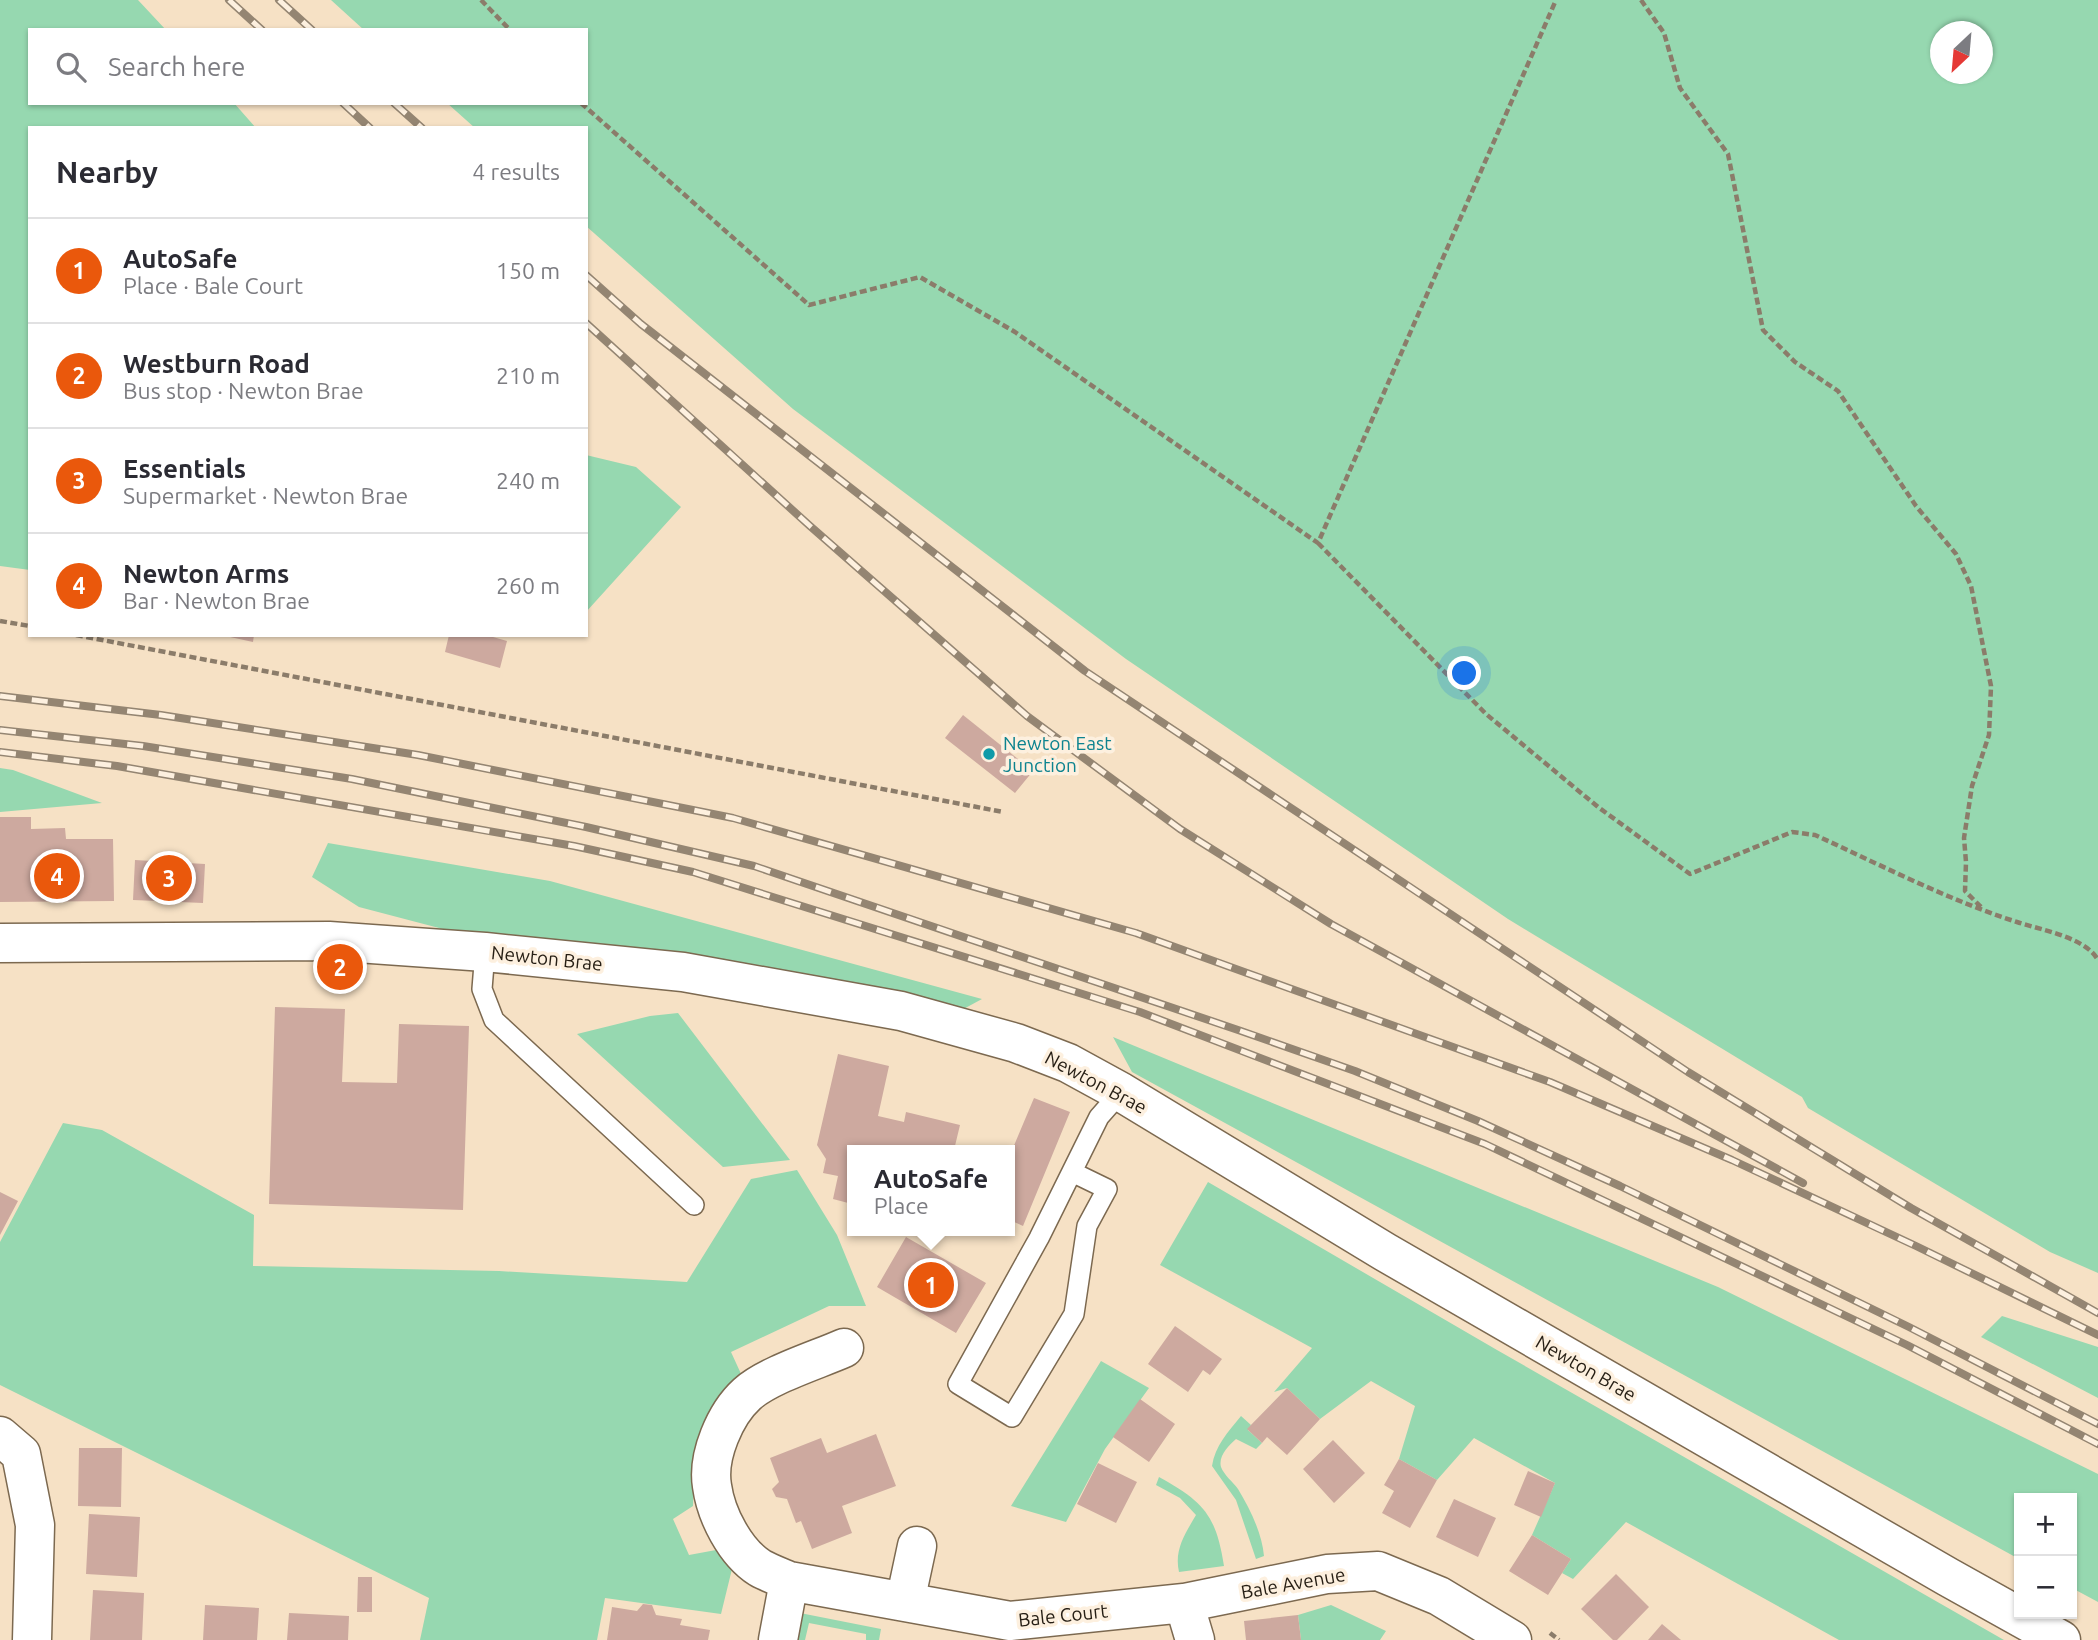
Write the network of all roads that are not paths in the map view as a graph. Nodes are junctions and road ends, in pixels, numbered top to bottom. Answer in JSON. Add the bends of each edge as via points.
{"nodes":[{"id":1,"x":0,"y":943,"type":"edge"},
{"id":2,"x":485,"y":952,"type":"junction"},
{"id":3,"x":1121,"y":1092,"type":"junction"},
{"id":4,"x":1072,"y":1172,"type":"junction"},
{"id":5,"x":694,"y":1205,"type":"dead end"},
{"id":6,"x":844,"y":1348,"type":"dead end"},
{"id":7,"x":0,"y":1436,"type":"edge"},
{"id":8,"x":917,"y":1546,"type":"dead end"},
{"id":9,"x":789,"y":1581,"type":"junction"},
{"id":10,"x":905,"y":1602,"type":"junction"},
{"id":11,"x":1184,"y":1603,"type":"junction"},
{"id":12,"x":32,"y":1640,"type":"edge"},
{"id":13,"x":778,"y":1640,"type":"edge"},
{"id":14,"x":1195,"y":1640,"type":"edge"},
{"id":15,"x":1512,"y":1640,"type":"edge"},
{"id":16,"x":2061,"y":1640,"type":"edge"}],
"edges":[{"from":1,"to":2,"type":"street","name":"Newton Brae","via":[[329,941]]},
{"from":2,"to":3,"type":"street","name":"Newton Brae","via":[[683,972],[901,1011],[1016,1042]]},
{"from":2,"to":5,"type":"lane","via":[[482,989],[494,1020]]},
{"from":3,"to":4,"type":"lane","via":[[1099,1117]]},
{"from":3,"to":16,"type":"street","name":"Newton Brae","via":[[1397,1259]]},
{"from":4,"to":4,"type":"lane","via":[[958,1384],[1012,1417],[1074,1314],[1087,1226],[1107,1189]]},
{"from":6,"to":9,"type":"street","name":"Bale Court","via":[[747,1394],[722,1427],[714,1456],[712,1485],[734,1542],[759,1567]]},
{"from":7,"to":12,"type":"street","via":[[21,1454],[34,1525]]},
{"from":8,"to":10,"type":"street"},
{"from":9,"to":10,"type":"street","name":"Bale Court"},
{"from":9,"to":13,"type":"street"},
{"from":10,"to":11,"type":"street","name":"Bale Court","via":[[1010,1620]]},
{"from":11,"to":14,"type":"street"},
{"from":11,"to":15,"type":"street","name":"Bale Avenue","via":[[1327,1573],[1378,1571],[1439,1596]]}]}
